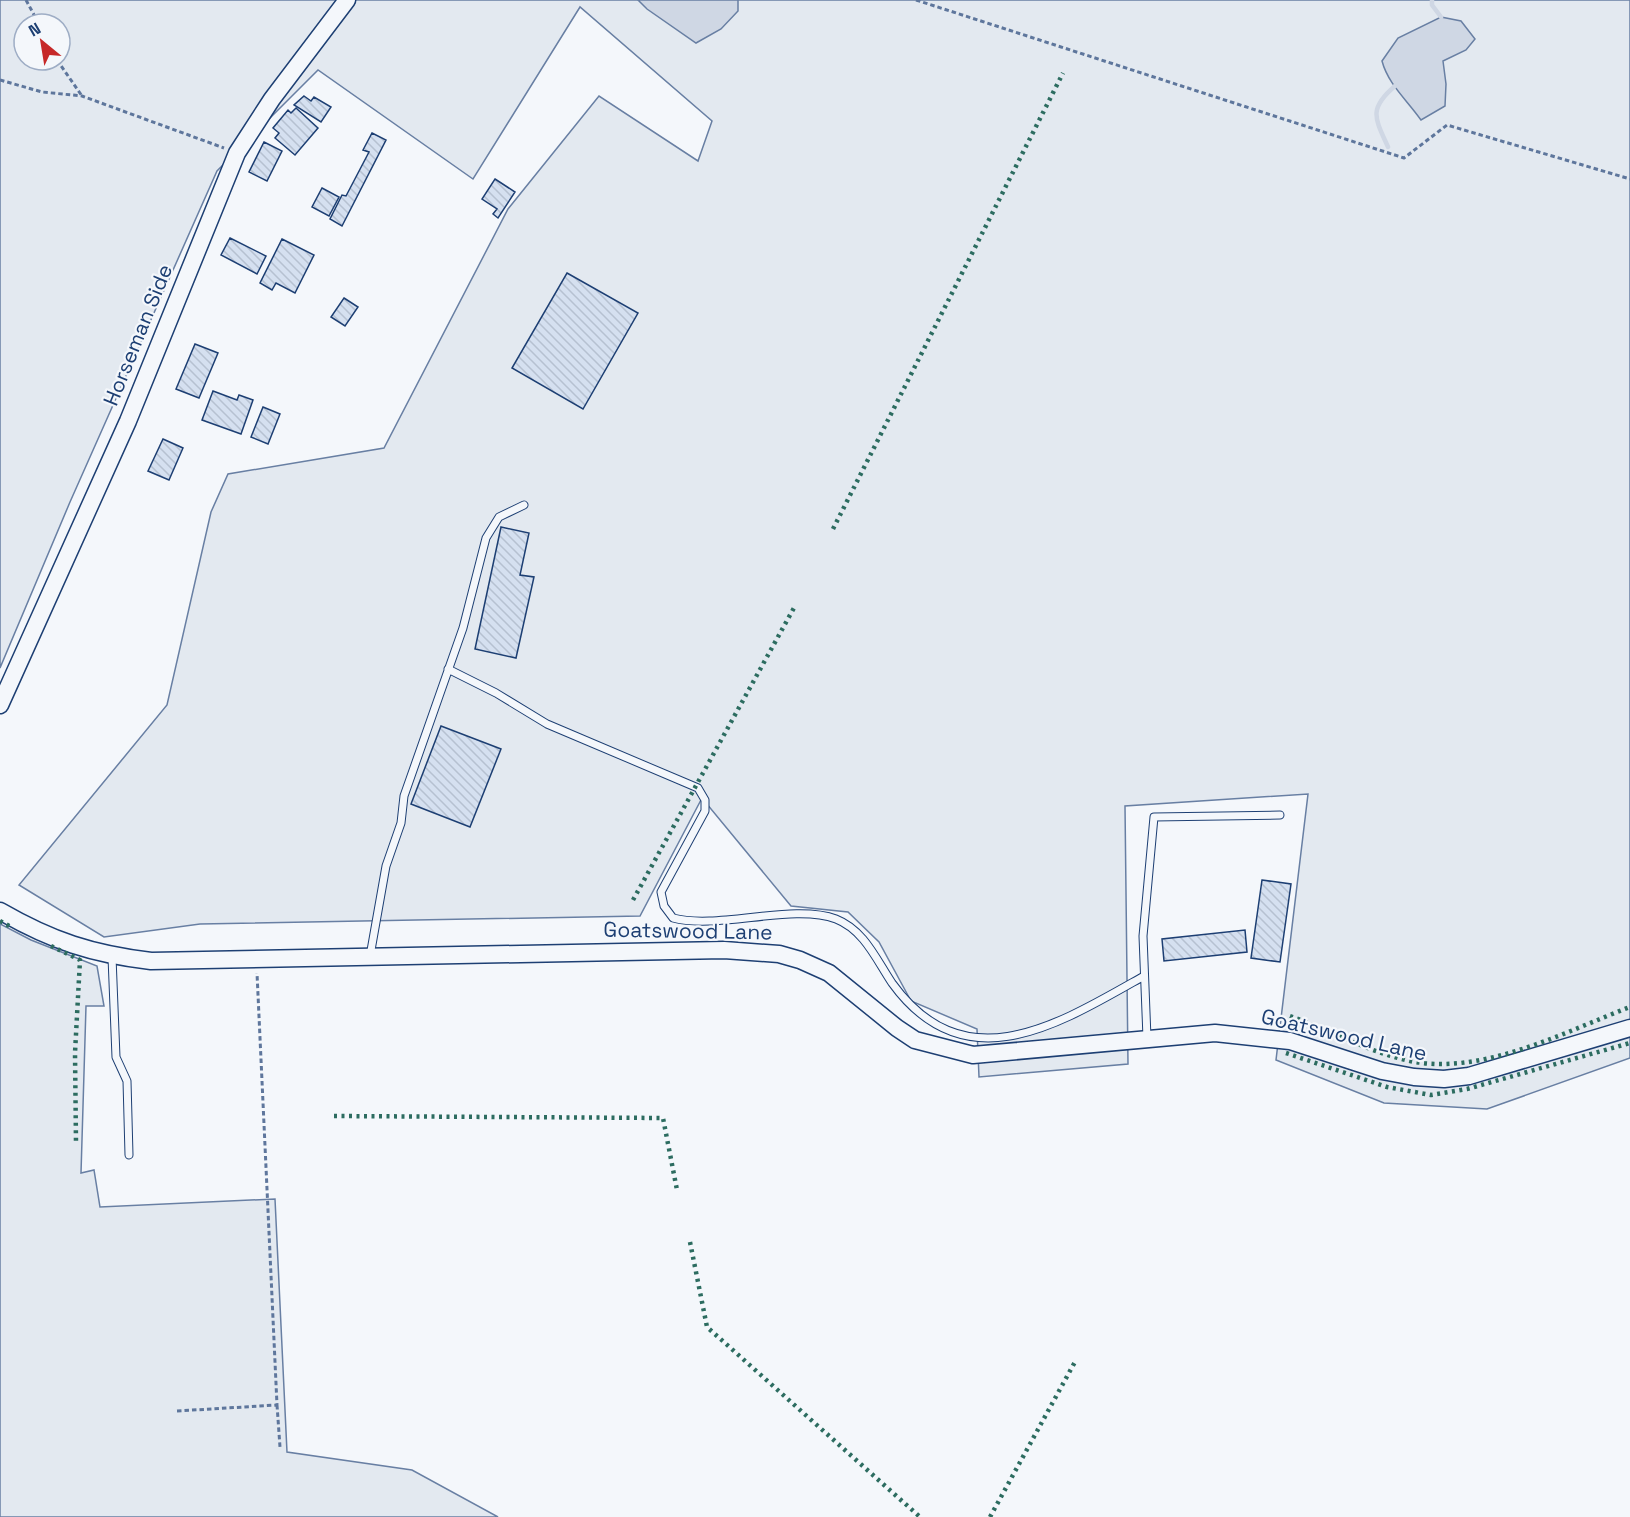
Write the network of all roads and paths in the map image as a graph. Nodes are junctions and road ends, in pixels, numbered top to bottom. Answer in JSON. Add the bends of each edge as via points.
{"nodes":[{"id":1,"x":347,"y":0,"type":"edge"},
{"id":2,"x":916,"y":0,"type":"edge"},
{"id":3,"x":65,"y":72,"type":"edge"},
{"id":4,"x":0,"y":80,"type":"edge"},
{"id":5,"x":82,"y":96,"type":"junction"},
{"id":6,"x":237,"y":153,"type":"junction"},
{"id":7,"x":1630,"y":178,"type":"edge"},
{"id":8,"x":524,"y":505,"type":"dead end"},
{"id":9,"x":448,"y":669,"type":"junction"},
{"id":10,"x":0,"y":705,"type":"edge"},
{"id":11,"x":1280,"y":815,"type":"dead end"},
{"id":12,"x":0,"y":911,"type":"edge"},
{"id":13,"x":370,"y":956,"type":"junction"},
{"id":14,"x":112,"y":957,"type":"junction"},
{"id":15,"x":256,"y":959,"type":"junction"},
{"id":16,"x":1144,"y":976,"type":"junction"},
{"id":17,"x":1630,"y":1028,"type":"edge"},
{"id":18,"x":1147,"y":1038,"type":"junction"},
{"id":19,"x":129,"y":1155,"type":"dead end"},
{"id":20,"x":277,"y":1405,"type":"junction"},
{"id":21,"x":177,"y":1411,"type":"dead end"},
{"id":22,"x":280,"y":1447,"type":"dead end"}],
"edges":[{"from":1,"to":6,"type":"street","name":"Horseman Side","via":[[272,99]]},
{"from":2,"to":7,"type":"path","via":[[1404,158],[1447,125]]},
{"from":3,"to":5,"type":"path"},
{"from":4,"to":5,"type":"path","via":[[42,92]]},
{"from":5,"to":6,"type":"path"},
{"from":6,"to":10,"type":"street","name":"Horseman Side","via":[[128,421]]},
{"from":8,"to":9,"type":"lane","via":[[499,517],[486,538]]},
{"from":9,"to":13,"type":"lane","via":[[404,796],[401,823],[386,866]]},
{"from":9,"to":16,"type":"lane","via":[[547,724],[698,788],[705,800],[705,811],[661,892],[664,906],[673,918],[805,916],[839,920],[863,939],[920,1016],[963,1036],[996,1037],[1043,1027]]},
{"from":11,"to":16,"type":"lane","via":[[1154,817],[1143,936]]},
{"from":12,"to":14,"type":"street","name":"Goatswood Lane","via":[[43,936]]},
{"from":13,"to":15,"type":"street","name":"Goatswood Lane"},
{"from":13,"to":18,"type":"street","name":"Goatswood Lane","via":[[724,950],[779,954],[829,973],[915,1040],[973,1054]]},
{"from":14,"to":15,"type":"street","name":"Goatswood Lane","via":[[151,962]]},
{"from":14,"to":19,"type":"lane","via":[[116,1057],[127,1081]]},
{"from":15,"to":20,"type":"path"},
{"from":16,"to":18,"type":"lane"},
{"from":17,"to":18,"type":"street","name":"Goatswood Lane","via":[[1468,1076],[1444,1079],[1382,1071],[1290,1041],[1258,1036],[1215,1033]]},
{"from":20,"to":21,"type":"path"},
{"from":20,"to":22,"type":"path"}]}
